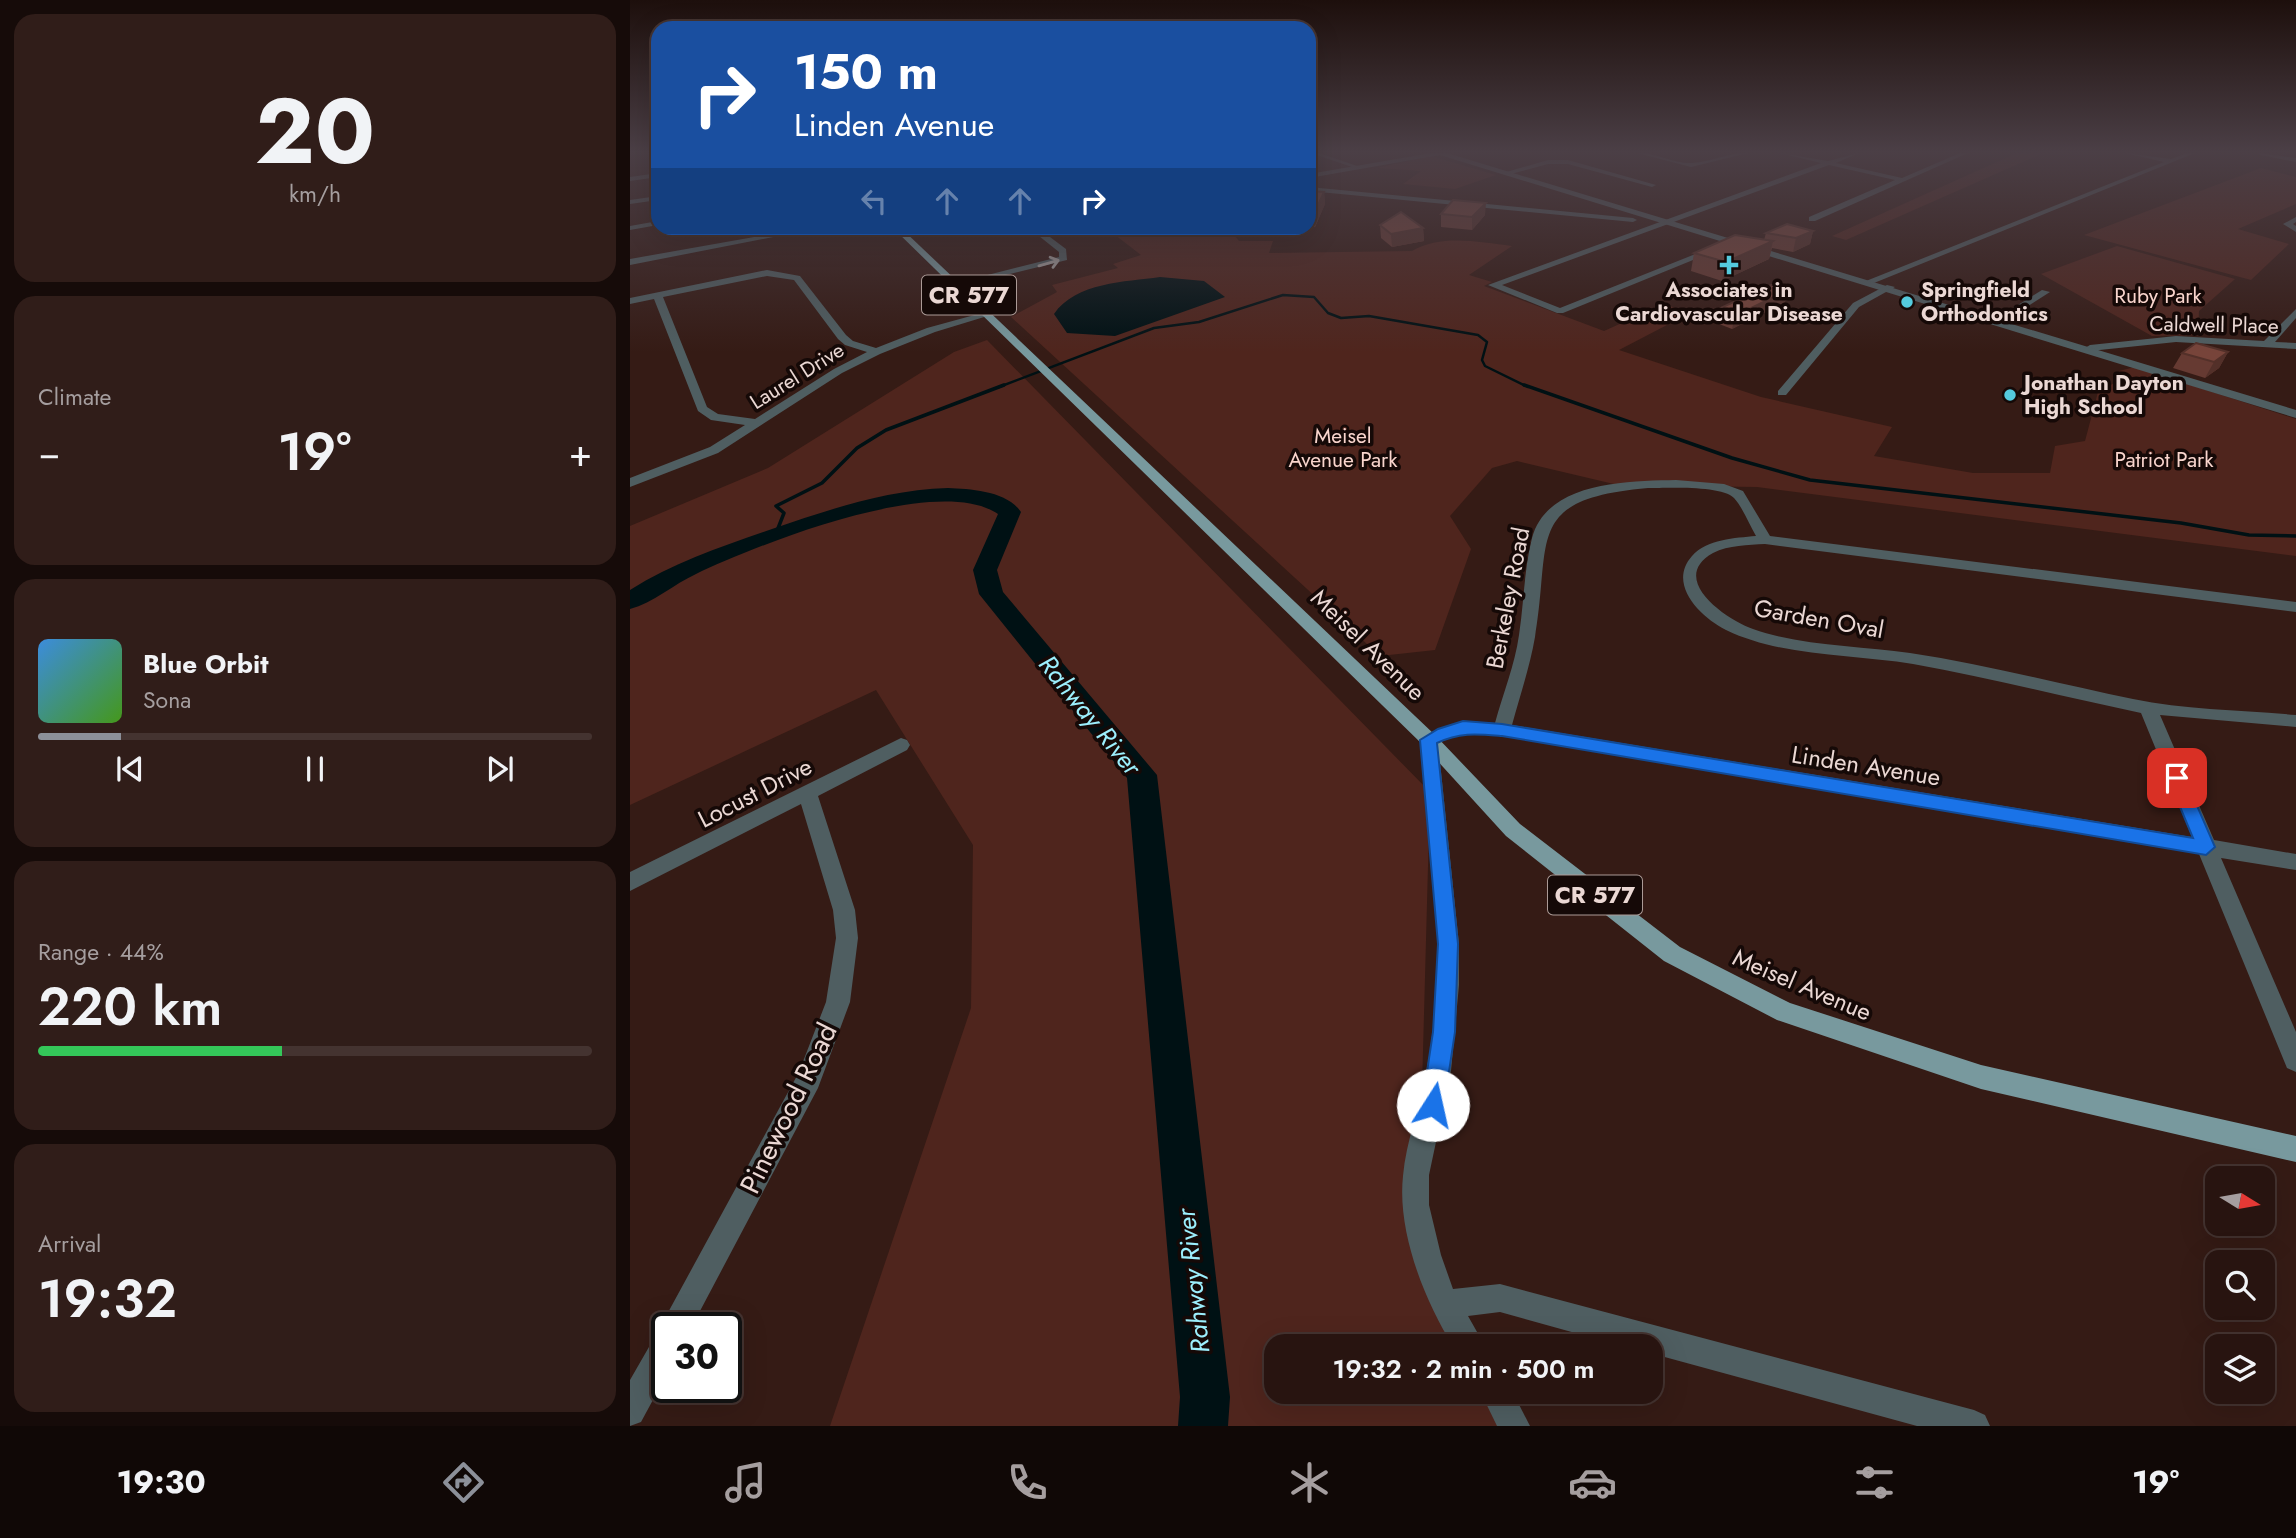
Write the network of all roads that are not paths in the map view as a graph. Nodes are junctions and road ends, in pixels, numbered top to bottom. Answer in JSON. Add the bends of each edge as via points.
{"nodes":[{"id":1,"x":1639,"y":220,"type":"edge"},
{"id":2,"x":1657,"y":220,"type":"edge"},
{"id":3,"x":1672,"y":220,"type":"edge"},
{"id":4,"x":2024,"y":220,"type":"edge"},
{"id":5,"x":2295,"y":220,"type":"edge"},
{"id":6,"x":1665,"y":222,"type":"junction"},
{"id":7,"x":651,"y":224,"type":"edge"},
{"id":8,"x":630,"y":228,"type":"edge"},
{"id":9,"x":2296,"y":230,"type":"edge"},
{"id":10,"x":777,"y":235,"type":"edge"},
{"id":11,"x":904,"y":235,"type":"edge"},
{"id":12,"x":1042,"y":235,"type":"edge"},
{"id":13,"x":1732,"y":242,"type":"junction"},
{"id":14,"x":630,"y":262,"type":"edge"},
{"id":15,"x":1871,"y":281,"type":"junction"},
{"id":16,"x":958,"y":285,"type":"junction"},
{"id":17,"x":1890,"y":287,"type":"junction"},
{"id":18,"x":2045,"y":292,"type":"dead end"},
{"id":19,"x":657,"y":295,"type":"junction"},
{"id":20,"x":630,"y":301,"type":"edge"},
{"id":21,"x":2296,"y":312,"type":"edge"},
{"id":22,"x":989,"y":314,"type":"junction"},
{"id":23,"x":1999,"y":320,"type":"junction"},
{"id":24,"x":2267,"y":344,"type":"junction"},
{"id":25,"x":2296,"y":346,"type":"edge"},
{"id":26,"x":2090,"y":348,"type":"junction"},
{"id":27,"x":876,"y":352,"type":"junction"},
{"id":28,"x":1782,"y":393,"type":"dead end"},
{"id":29,"x":2296,"y":414,"type":"edge"},
{"id":30,"x":758,"y":423,"type":"junction"},
{"id":31,"x":630,"y":483,"type":"edge"},
{"id":32,"x":1765,"y":540,"type":"junction"},
{"id":33,"x":2296,"y":607,"type":"edge"},
{"id":34,"x":2148,"y":708,"type":"junction"},
{"id":35,"x":2296,"y":721,"type":"edge"},
{"id":36,"x":1502,"y":730,"type":"junction"},
{"id":37,"x":1429,"y":740,"type":"junction"},
{"id":38,"x":901,"y":745,"type":"dead end"},
{"id":39,"x":808,"y":794,"type":"junction"},
{"id":40,"x":2206,"y":847,"type":"junction"},
{"id":41,"x":2296,"y":862,"type":"edge"},
{"id":42,"x":630,"y":882,"type":"edge"},
{"id":43,"x":2296,"y":1060,"type":"edge"},
{"id":44,"x":2296,"y":1149,"type":"edge"},
{"id":45,"x":1444,"y":1305,"type":"junction"},
{"id":46,"x":684,"y":1312,"type":"edge"},
{"id":47,"x":1462,"y":1334,"type":"edge"},
{"id":48,"x":651,"y":1372,"type":"edge"},
{"id":49,"x":1502,"y":1404,"type":"edge"},
{"id":50,"x":630,"y":1411,"type":"edge"},
{"id":51,"x":1514,"y":1426,"type":"edge"},
{"id":52,"x":1974,"y":1426,"type":"edge"}],
"edges":[{"from":1,"to":6,"type":"street"},
{"from":2,"to":6,"type":"street"},
{"from":3,"to":6,"type":"street"},
{"from":4,"to":15,"type":"street"},
{"from":5,"to":9,"type":"street","via":[[2287,224]]},
{"from":6,"to":13,"type":"street"},
{"from":6,"to":13,"type":"street","via":[[1493,285],[1560,311]]},
{"from":7,"to":8,"type":"street"},
{"from":10,"to":14,"type":"street"},
{"from":11,"to":16,"type":"main road","name":"Meisel Avenue","number":"CR 577"},
{"from":16,"to":12,"type":"street","one_way":true,"via":[[1064,258],[1063,251]]},
{"from":13,"to":15,"type":"street"},
{"from":15,"to":17,"type":"street"},
{"from":16,"to":22,"type":"main road","name":"Meisel Avenue","number":"CR 577"},
{"from":17,"to":23,"type":"street"},
{"from":17,"to":28,"type":"street","via":[[1856,305]]},
{"from":18,"to":23,"type":"street"},
{"from":19,"to":20,"type":"street"},
{"from":19,"to":27,"type":"street","via":[[766,273],[789,275],[797,278],[842,337]]},
{"from":19,"to":30,"type":"street","via":[[702,409],[715,417]]},
{"from":21,"to":24,"type":"street"},
{"from":22,"to":27,"type":"street","name":"Laurel Drive"},
{"from":22,"to":37,"type":"main road","name":"Meisel Avenue","number":"CR 577"},
{"from":23,"to":26,"type":"street"},
{"from":24,"to":25,"type":"street","name":"Caldwell Place"},
{"from":24,"to":26,"type":"street","name":"Caldwell Place","via":[[2176,339]]},
{"from":26,"to":29,"type":"street"},
{"from":27,"to":30,"type":"street","name":"Laurel Drive"},
{"from":30,"to":31,"type":"street","name":"Laurel Drive","via":[[714,450]]},
{"from":32,"to":33,"type":"street","name":"Garden Oval"},
{"from":32,"to":34,"type":"street","name":"Garden Oval","via":[[1717,547],[1690,569],[1695,597],[1733,628],[1771,640],[1913,659]]},
{"from":32,"to":36,"type":"street","name":"Berkeley Road","via":[[1738,494],[1724,488],[1612,488],[1582,495],[1559,508],[1539,537],[1527,638]]},
{"from":34,"to":35,"type":"street","name":"Garden Oval"},
{"from":34,"to":40,"type":"street"},
{"from":36,"to":37,"type":"street","name":"Linden Avenue","via":[[1463,727]]},
{"from":36,"to":40,"type":"street","name":"Linden Avenue"},
{"from":37,"to":44,"type":"main road","name":"Meisel Avenue","number":"CR 577","via":[[1513,830],[1641,931],[1672,954],[1785,1012],[1981,1077]]},
{"from":37,"to":45,"type":"street","via":[[1448,985],[1437,1082],[1416,1175],[1416,1205]]},
{"from":38,"to":39,"type":"street","name":"Locust Drive"},
{"from":39,"to":42,"type":"street","name":"Locust Drive"},
{"from":39,"to":46,"type":"street","name":"Pinewood Road","via":[[844,910],[845,958],[838,1002],[809,1079]]},
{"from":40,"to":41,"type":"street","name":"Linden Avenue"},
{"from":40,"to":43,"type":"street"},
{"from":45,"to":47,"type":"street"},
{"from":45,"to":52,"type":"street","via":[[1500,1298]]},
{"from":48,"to":50,"type":"street"},
{"from":49,"to":51,"type":"street"}]}
